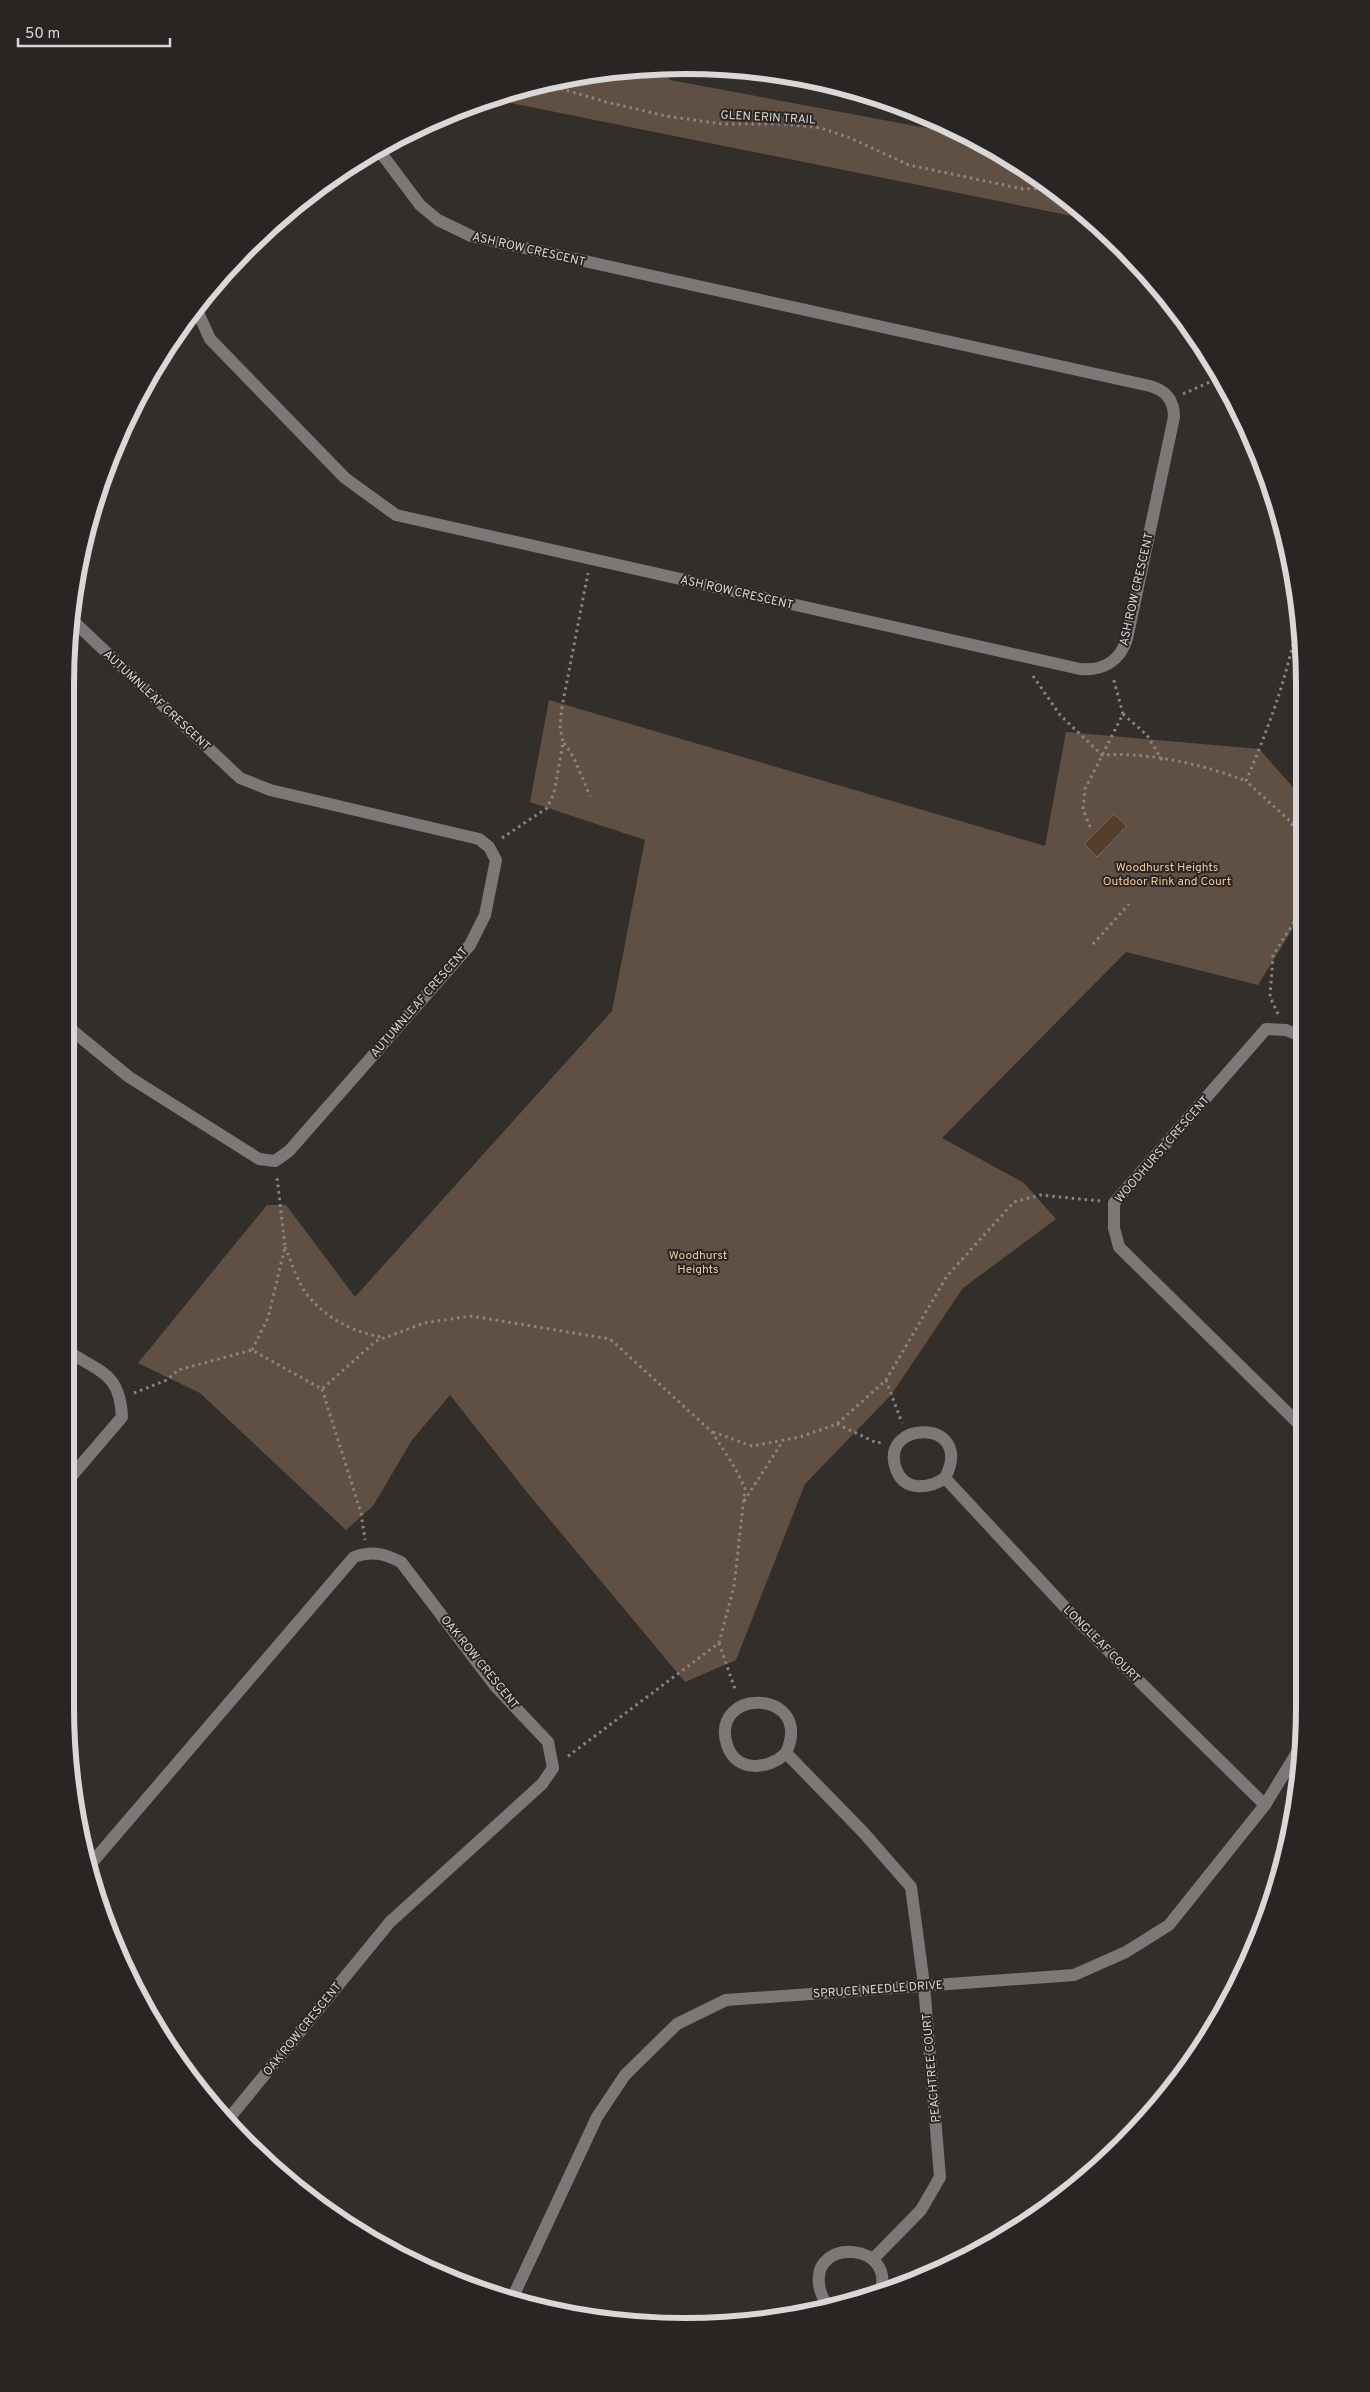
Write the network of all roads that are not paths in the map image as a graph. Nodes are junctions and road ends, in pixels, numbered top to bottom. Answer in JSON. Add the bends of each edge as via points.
{"nodes":[{"id":1,"x":382,"y":154,"type":"edge"},
{"id":2,"x":199,"y":314,"type":"edge"},
{"id":3,"x":77,"y":625,"type":"edge"},
{"id":4,"x":74,"y":1032,"type":"edge"},
{"id":5,"x":1296,"y":1034,"type":"edge"},
{"id":6,"x":74,"y":1355,"type":"edge"},
{"id":7,"x":1296,"y":1421,"type":"edge"},
{"id":8,"x":74,"y":1473,"type":"edge"},
{"id":9,"x":945,"y":1478,"type":"junction"},
{"id":10,"x":786,"y":1753,"type":"junction"},
{"id":11,"x":1294,"y":1759,"type":"edge"},
{"id":12,"x":1266,"y":1805,"type":"junction"},
{"id":13,"x":94,"y":1860,"type":"edge"},
{"id":14,"x":924,"y":1985,"type":"junction"},
{"id":15,"x":231,"y":2116,"type":"edge"},
{"id":16,"x":873,"y":2259,"type":"junction"},
{"id":17,"x":883,"y":2285,"type":"edge"},
{"id":18,"x":515,"y":2293,"type":"edge"},
{"id":19,"x":827,"y":2301,"type":"edge"}],
"edges":[{"from":1,"to":2,"type":"street","name":"ASH ROW CRESCENT","via":[[420,205],[438,220],[471,236],[1154,387],[1166,394],[1171,400],[1174,417],[1127,639],[1119,655],[1110,664],[1086,670],[396,515],[345,478],[210,339]]},
{"from":3,"to":4,"type":"street","name":"AUTUMNLEAF CRESCENT","via":[[240,778],[270,790],[479,839],[490,847],[496,860],[484,916],[470,944],[289,1151],[275,1161],[259,1159],[129,1078]]},
{"from":5,"to":7,"type":"street","name":"WOODHURST CRESCENT","via":[[1266,1029],[1114,1203],[1114,1228],[1119,1246]]},
{"from":6,"to":8,"type":"street","via":[[113,1380],[121,1398],[122,1417]]},
{"from":9,"to":9,"type":"street","via":[[951,1465],[950,1450],[943,1438],[930,1431],[916,1431],[903,1438],[894,1459],[903,1480],[913,1486],[924,1487]]},
{"from":9,"to":12,"type":"street","name":"LONGLEAF COURT","via":[[1076,1619]]},
{"from":10,"to":10,"type":"street","via":[[791,1732],[783,1712],[764,1702],[753,1702],[742,1705],[733,1713],[727,1723],[727,1746],[743,1764],[766,1766],[777,1762]]},
{"from":10,"to":14,"type":"street","name":"PEACHTREE COURT","via":[[911,1887]]},
{"from":11,"to":12,"type":"street","name":"SPRUCE NEEDLE DRIVE"},
{"from":12,"to":14,"type":"street","name":"SPRUCE NEEDLE DRIVE","via":[[1169,1925],[1126,1952],[1074,1975]]},
{"from":13,"to":15,"type":"street","name":"OAK ROW CRESCENT","via":[[354,1557],[366,1552],[385,1554],[401,1562],[496,1686],[548,1742],[553,1768],[542,1784],[390,1922]]},
{"from":14,"to":16,"type":"street","name":"PEACHTREE COURT","via":[[940,2177],[921,2210]]},
{"from":14,"to":18,"type":"street","name":"SPRUCE NEEDLE DRIVE","via":[[726,2000],[677,2024],[625,2075],[597,2117]]},
{"from":16,"to":17,"type":"street","via":[[881,2271]]},
{"from":16,"to":19,"type":"street","via":[[861,2252],[846,2251],[833,2255],[823,2266],[819,2279],[820,2293]]}]}
